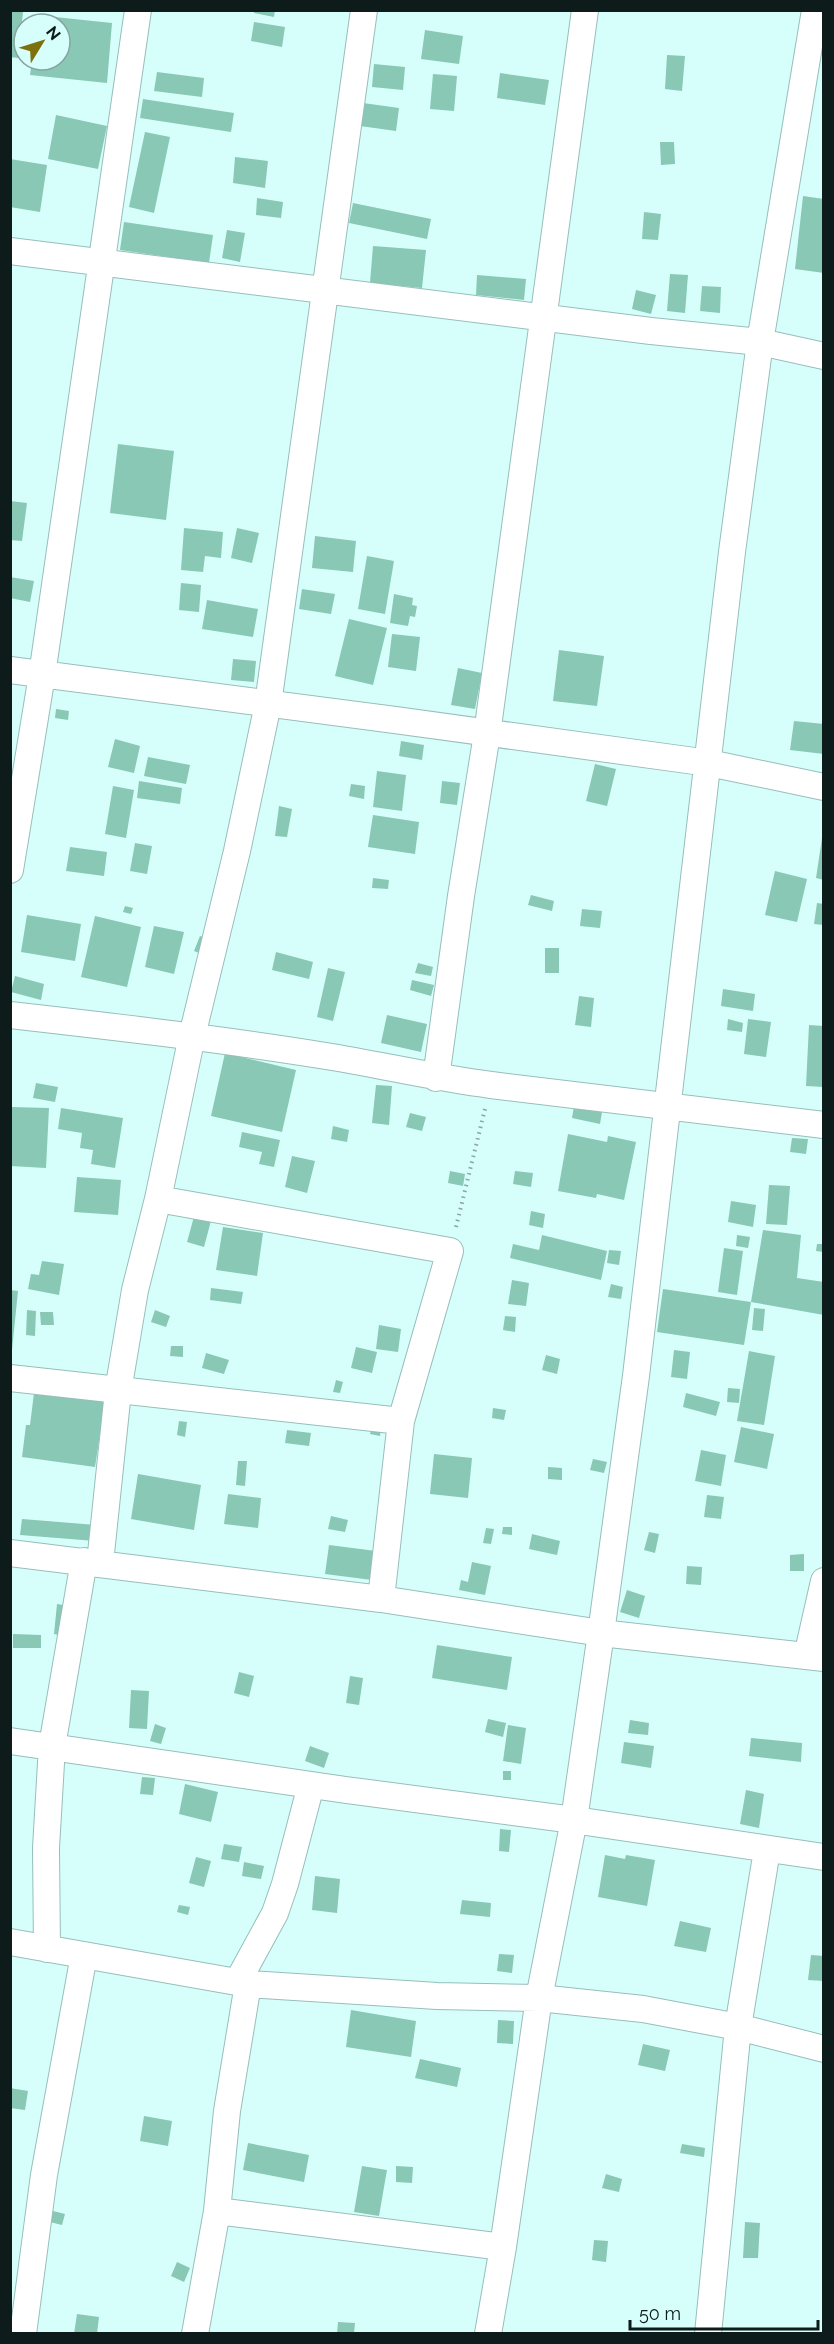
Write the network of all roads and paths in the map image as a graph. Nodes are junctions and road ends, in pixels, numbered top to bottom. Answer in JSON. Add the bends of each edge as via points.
{"nodes":[{"id":1,"x":138,"y":10,"type":"edge"},
{"id":2,"x":364,"y":10,"type":"edge"},
{"id":3,"x":585,"y":10,"type":"edge"},
{"id":4,"x":817,"y":16,"type":"edge"},
{"id":5,"x":10,"y":251,"type":"edge"},
{"id":6,"x":102,"y":262,"type":"junction"},
{"id":7,"x":324,"y":290,"type":"junction"},
{"id":8,"x":545,"y":317,"type":"junction"},
{"id":9,"x":760,"y":342,"type":"junction"},
{"id":10,"x":824,"y":356,"type":"edge"},
{"id":11,"x":10,"y":670,"type":"edge"},
{"id":12,"x":42,"y":675,"type":"junction"},
{"id":13,"x":268,"y":704,"type":"junction"},
{"id":14,"x":487,"y":734,"type":"junction"},
{"id":15,"x":709,"y":764,"type":"junction"},
{"id":16,"x":824,"y":787,"type":"edge"},
{"id":17,"x":10,"y":870,"type":"edge"},
{"id":18,"x":10,"y":1015,"type":"edge"},
{"id":19,"x":192,"y":1036,"type":"junction"},
{"id":20,"x":436,"y":1078,"type":"junction"},
{"id":21,"x":492,"y":1085,"type":"junction"},
{"id":22,"x":668,"y":1107,"type":"junction"},
{"id":23,"x":824,"y":1125,"type":"edge"},
{"id":24,"x":158,"y":1199,"type":"junction"},
{"id":25,"x":450,"y":1251,"type":"junction"},
{"id":26,"x":10,"y":1378,"type":"edge"},
{"id":27,"x":118,"y":1391,"type":"junction"},
{"id":28,"x":401,"y":1421,"type":"junction"},
{"id":29,"x":10,"y":1552,"type":"edge"},
{"id":30,"x":92,"y":1562,"type":"junction"},
{"id":31,"x":824,"y":1581,"type":"edge"},
{"id":32,"x":381,"y":1599,"type":"junction"},
{"id":33,"x":601,"y":1632,"type":"junction"},
{"id":34,"x":815,"y":1657,"type":"edge"},
{"id":35,"x":10,"y":1741,"type":"edge"},
{"id":36,"x":52,"y":1746,"type":"junction"},
{"id":37,"x":311,"y":1785,"type":"junction"},
{"id":38,"x":574,"y":1820,"type":"junction"},
{"id":39,"x":767,"y":1850,"type":"junction"},
{"id":40,"x":824,"y":1857,"type":"edge"},
{"id":41,"x":10,"y":1942,"type":"edge"},
{"id":42,"x":47,"y":1949,"type":"junction"},
{"id":43,"x":84,"y":1955,"type":"junction"},
{"id":44,"x":243,"y":1983,"type":"junction"},
{"id":45,"x":539,"y":1998,"type":"junction"},
{"id":46,"x":738,"y":2027,"type":"junction"},
{"id":47,"x":824,"y":2049,"type":"edge"},
{"id":48,"x":217,"y":2211,"type":"junction"},
{"id":49,"x":503,"y":2247,"type":"junction"},
{"id":50,"x":23,"y":2334,"type":"edge"},
{"id":51,"x":195,"y":2334,"type":"edge"},
{"id":52,"x":488,"y":2334,"type":"edge"},
{"id":53,"x":708,"y":2334,"type":"edge"}],
"edges":[{"from":1,"to":6,"type":"street"},
{"from":2,"to":7,"type":"street"},
{"from":3,"to":8,"type":"street"},
{"from":4,"to":9,"type":"street"},
{"from":5,"to":6,"type":"street"},
{"from":6,"to":7,"type":"street"},
{"from":6,"to":12,"type":"street"},
{"from":7,"to":8,"type":"street"},
{"from":7,"to":13,"type":"street"},
{"from":8,"to":9,"type":"street"},
{"from":8,"to":14,"type":"street"},
{"from":9,"to":10,"type":"street"},
{"from":9,"to":15,"type":"street"},
{"from":11,"to":12,"type":"street"},
{"from":12,"to":13,"type":"street"},
{"from":12,"to":17,"type":"street"},
{"from":13,"to":14,"type":"street"},
{"from":13,"to":19,"type":"street"},
{"from":14,"to":15,"type":"street"},
{"from":14,"to":20,"type":"street"},
{"from":15,"to":16,"type":"street"},
{"from":15,"to":22,"type":"street"},
{"from":18,"to":19,"type":"street"},
{"from":19,"to":20,"type":"street","via":[[329,1056]]},
{"from":19,"to":24,"type":"street"},
{"from":20,"to":21,"type":"street"},
{"from":21,"to":22,"type":"street"},
{"from":21,"to":25,"type":"path"},
{"from":22,"to":23,"type":"street"},
{"from":22,"to":33,"type":"street"},
{"from":24,"to":25,"type":"street"},
{"from":24,"to":27,"type":"street","via":[[135,1290]]},
{"from":25,"to":28,"type":"street"},
{"from":26,"to":27,"type":"street"},
{"from":27,"to":28,"type":"street"},
{"from":27,"to":30,"type":"street"},
{"from":28,"to":32,"type":"street"},
{"from":29,"to":30,"type":"street"},
{"from":30,"to":32,"type":"street"},
{"from":30,"to":36,"type":"street"},
{"from":31,"to":34,"type":"street"},
{"from":32,"to":33,"type":"street"},
{"from":33,"to":34,"type":"street"},
{"from":33,"to":38,"type":"street"},
{"from":35,"to":36,"type":"street"},
{"from":36,"to":37,"type":"street"},
{"from":36,"to":42,"type":"street","via":[[46,1848]]},
{"from":37,"to":38,"type":"street"},
{"from":37,"to":44,"type":"street","via":[[285,1884]]},
{"from":38,"to":39,"type":"street"},
{"from":38,"to":45,"type":"street"},
{"from":39,"to":40,"type":"street"},
{"from":39,"to":46,"type":"street"},
{"from":41,"to":42,"type":"street"},
{"from":42,"to":43,"type":"street"},
{"from":43,"to":44,"type":"street"},
{"from":43,"to":50,"type":"street","via":[[44,2175]]},
{"from":44,"to":45,"type":"street","via":[[437,1996]]},
{"from":44,"to":48,"type":"street"},
{"from":45,"to":46,"type":"street","via":[[643,2009]]},
{"from":45,"to":49,"type":"street"},
{"from":46,"to":47,"type":"street"},
{"from":46,"to":53,"type":"street"},
{"from":48,"to":49,"type":"street"},
{"from":48,"to":51,"type":"street"},
{"from":49,"to":52,"type":"street"}]}
